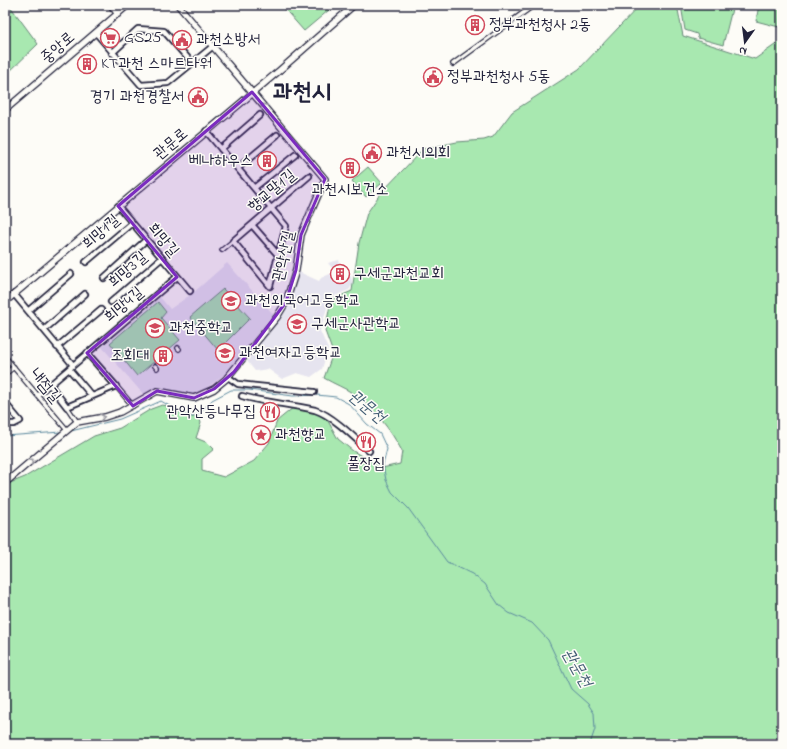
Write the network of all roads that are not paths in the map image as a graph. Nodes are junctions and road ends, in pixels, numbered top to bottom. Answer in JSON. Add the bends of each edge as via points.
{"nodes":[{"id":1,"x":111,"y":5,"type":"edge"},
{"id":2,"x":128,"y":5,"type":"edge"},
{"id":3,"x":178,"y":5,"type":"edge"},
{"id":4,"x":354,"y":5,"type":"edge"},
{"id":5,"x":534,"y":5,"type":"edge"},
{"id":6,"x":118,"y":14,"type":"junction"},
{"id":7,"x":96,"y":33,"type":"junction"},
{"id":8,"x":212,"y":47,"type":"junction"},
{"id":9,"x":112,"y":52,"type":"junction"},
{"id":10,"x":192,"y":63,"type":"junction"},
{"id":11,"x":453,"y":64,"type":"dead end"},
{"id":12,"x":252,"y":92,"type":"junction"},
{"id":13,"x":5,"y":110,"type":"edge"},
{"id":14,"x":260,"y":115,"type":"dead end"},
{"id":15,"x":206,"y":131,"type":"junction"},
{"id":16,"x":277,"y":135,"type":"dead end"},
{"id":17,"x":221,"y":148,"type":"junction"},
{"id":18,"x":295,"y":155,"type":"dead end"},
{"id":19,"x":238,"y":168,"type":"junction"},
{"id":20,"x":309,"y":176,"type":"dead end"},
{"id":21,"x":254,"y":188,"type":"junction"},
{"id":22,"x":118,"y":206,"type":"junction"},
{"id":23,"x":271,"y":208,"type":"junction"},
{"id":24,"x":132,"y":223,"type":"junction"},
{"id":25,"x":252,"y":225,"type":"junction"},
{"id":26,"x":146,"y":240,"type":"junction"},
{"id":27,"x":233,"y":241,"type":"junction"},
{"id":28,"x":222,"y":250,"type":"dead end"},
{"id":29,"x":279,"y":256,"type":"junction"},
{"id":30,"x":162,"y":258,"type":"junction"},
{"id":31,"x":86,"y":262,"type":"dead end"},
{"id":32,"x":71,"y":274,"type":"dead end"},
{"id":33,"x":177,"y":276,"type":"junction"},
{"id":34,"x":104,"y":278,"type":"dead end"},
{"id":35,"x":190,"y":290,"type":"dead end"},
{"id":36,"x":14,"y":294,"type":"junction"},
{"id":37,"x":85,"y":294,"type":"dead end"},
{"id":38,"x":5,"y":302,"type":"edge"},
{"id":39,"x":111,"y":302,"type":"dead end"},
{"id":40,"x":101,"y":310,"type":"dead end"},
{"id":41,"x":28,"y":311,"type":"junction"},
{"id":42,"x":44,"y":330,"type":"junction"},
{"id":43,"x":57,"y":347,"type":"junction"},
{"id":44,"x":87,"y":353,"type":"junction"},
{"id":45,"x":5,"y":357,"type":"edge"},
{"id":46,"x":73,"y":365,"type":"junction"},
{"id":47,"x":14,"y":367,"type":"junction"},
{"id":48,"x":69,"y":369,"type":"junction"},
{"id":49,"x":5,"y":374,"type":"edge"},
{"id":50,"x":228,"y":378,"type":"junction"},
{"id":51,"x":50,"y":385,"type":"junction"},
{"id":52,"x":116,"y":386,"type":"junction"},
{"id":53,"x":314,"y":392,"type":"dead end"},
{"id":54,"x":38,"y":395,"type":"junction"},
{"id":55,"x":92,"y":396,"type":"junction"},
{"id":56,"x":242,"y":396,"type":"dead end"},
{"id":57,"x":5,"y":403,"type":"edge"},
{"id":58,"x":133,"y":406,"type":"junction"},
{"id":59,"x":67,"y":407,"type":"junction"},
{"id":60,"x":77,"y":422,"type":"junction"},
{"id":61,"x":5,"y":424,"type":"edge"},
{"id":62,"x":67,"y":430,"type":"junction"},
{"id":63,"x":369,"y":451,"type":"dead end"},
{"id":64,"x":5,"y":483,"type":"edge"}],
"edges":[{"from":1,"to":6,"type":"street"},
{"from":2,"to":6,"type":"street","name":"중앙로"},
{"from":3,"to":8,"type":"street"},
{"from":4,"to":12,"type":"street","name":"관문로"},
{"from":5,"to":11,"type":"street"},
{"from":6,"to":7,"type":"street","name":"중앙로"},
{"from":7,"to":9,"type":"street"},
{"from":7,"to":13,"type":"street","name":"중앙로"},
{"from":8,"to":10,"type":"street"},
{"from":8,"to":12,"type":"street"},
{"from":9,"to":10,"type":"street","via":[[141,85],[168,83]]},
{"from":9,"to":10,"type":"street","via":[[138,29],[164,31]]},
{"from":12,"to":15,"type":"street","name":"관문로"},
{"from":50,"to":12,"type":"street","name":"관악산길","one_way":true,"via":[[286,302],[296,270],[301,235],[325,179]]},
{"from":14,"to":17,"type":"street"},
{"from":15,"to":17,"type":"street"},
{"from":15,"to":22,"type":"street","name":"관문로"},
{"from":16,"to":19,"type":"street"},
{"from":17,"to":19,"type":"street"},
{"from":18,"to":21,"type":"street"},
{"from":19,"to":21,"type":"street"},
{"from":20,"to":23,"type":"street","name":"향교말1길"},
{"from":21,"to":23,"type":"street"},
{"from":22,"to":24,"type":"street","name":"희망길"},
{"from":22,"to":36,"type":"street","name":"관문로"},
{"from":23,"to":25,"type":"street","name":"향교말1길"},
{"from":23,"to":29,"type":"street","via":[[286,226]]},
{"from":24,"to":26,"type":"street","name":"희망길"},
{"from":24,"to":31,"type":"street","name":"희망1길"},
{"from":25,"to":27,"type":"street","name":"향교말1길"},
{"from":25,"to":29,"type":"street","name":"향교말1길"},
{"from":26,"to":30,"type":"street","name":"희망길"},
{"from":26,"to":34,"type":"street"},
{"from":27,"to":28,"type":"street","name":"향교말1길"},
{"from":27,"to":29,"type":"street","via":[[270,286]]},
{"from":30,"to":33,"type":"street","name":"희망길"},
{"from":30,"to":39,"type":"street","name":"희망3길"},
{"from":32,"to":41,"type":"street"},
{"from":33,"to":35,"type":"street","name":"희망길"},
{"from":33,"to":44,"type":"street","name":"희망4길"},
{"from":36,"to":38,"type":"street","name":"관문로"},
{"from":36,"to":41,"type":"street"},
{"from":37,"to":42,"type":"street"},
{"from":40,"to":43,"type":"street"},
{"from":41,"to":42,"type":"street"},
{"from":42,"to":43,"type":"street"},
{"from":43,"to":46,"type":"street"},
{"from":44,"to":46,"type":"street","name":"희망4길"},
{"from":44,"to":52,"type":"street"},
{"from":45,"to":47,"type":"street","name":"내점길"},
{"from":46,"to":48,"type":"street","name":"희망4길"},
{"from":47,"to":49,"type":"street"},
{"from":47,"to":54,"type":"street","name":"내점길"},
{"from":48,"to":51,"type":"street","name":"희망4길"},
{"from":48,"to":55,"type":"street"},
{"from":50,"to":53,"type":"street","via":[[238,384]]},
{"from":50,"to":58,"type":"street","name":"관악산길","via":[[194,398],[157,391]]},
{"from":51,"to":54,"type":"street","name":"희망4길"},
{"from":51,"to":59,"type":"street"},
{"from":52,"to":55,"type":"street"},
{"from":52,"to":58,"type":"street"},
{"from":54,"to":62,"type":"street","name":"내점길"},
{"from":55,"to":59,"type":"street"},
{"from":56,"to":63,"type":"street","via":[[317,411],[338,424]]},
{"from":57,"to":61,"type":"street","via":[[20,422]]},
{"from":60,"to":58,"type":"street","name":"관악산길","one_way":true,"via":[[105,417]]},
{"from":59,"to":60,"type":"street"},
{"from":60,"to":62,"type":"street","name":"관악산길"},
{"from":64,"to":62,"type":"street","name":"관악산길","one_way":true}]}
